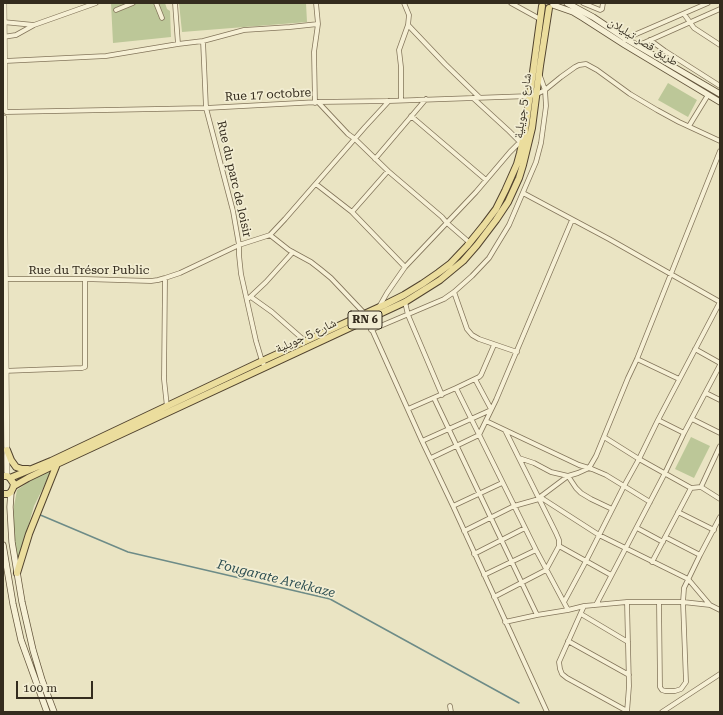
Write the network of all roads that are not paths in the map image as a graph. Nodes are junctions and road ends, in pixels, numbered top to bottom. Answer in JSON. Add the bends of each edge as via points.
{"nodes":[{"id":1,"x":4,"y":3,"type":"edge"},
{"id":2,"x":96,"y":3,"type":"edge"},
{"id":3,"x":134,"y":3,"type":"edge"},
{"id":4,"x":156,"y":3,"type":"edge"},
{"id":5,"x":175,"y":3,"type":"edge"},
{"id":6,"x":316,"y":3,"type":"edge"},
{"id":7,"x":404,"y":3,"type":"edge"},
{"id":8,"x":511,"y":3,"type":"edge"},
{"id":9,"x":567,"y":3,"type":"edge"},
{"id":10,"x":583,"y":3,"type":"edge"},
{"id":11,"x":603,"y":3,"type":"edge"},
{"id":12,"x":692,"y":3,"type":"edge"},
{"id":13,"x":708,"y":3,"type":"edge"},
{"id":14,"x":541,"y":4,"type":"edge"},
{"id":15,"x":552,"y":5,"type":"edge"},
{"id":16,"x":695,"y":9,"type":"junction"},
{"id":17,"x":720,"y":9,"type":"edge"},
{"id":18,"x":116,"y":10,"type":"dead end"},
{"id":19,"x":684,"y":14,"type":"junction"},
{"id":20,"x":162,"y":18,"type":"dead end"},
{"id":21,"x":540,"y":19,"type":"junction"},
{"id":22,"x":4,"y":22,"type":"edge"},
{"id":23,"x":689,"y":23,"type":"junction"},
{"id":24,"x":318,"y":24,"type":"junction"},
{"id":25,"x":34,"y":25,"type":"junction"},
{"id":26,"x":408,"y":25,"type":"junction"},
{"id":27,"x":3,"y":37,"type":"edge"},
{"id":28,"x":650,"y":40,"type":"junction"},
{"id":29,"x":203,"y":41,"type":"junction"},
{"id":30,"x":624,"y":41,"type":"junction"},
{"id":31,"x":178,"y":44,"type":"junction"},
{"id":32,"x":637,"y":45,"type":"junction"},
{"id":33,"x":720,"y":45,"type":"edge"},
{"id":34,"x":631,"y":49,"type":"junction"},
{"id":35,"x":5,"y":61,"type":"junction"},
{"id":36,"x":539,"y":74,"type":"junction"},
{"id":37,"x":720,"y":86,"type":"edge"},
{"id":38,"x":4,"y":87,"type":"edge"},
{"id":39,"x":545,"y":90,"type":"junction"},
{"id":40,"x":720,"y":94,"type":"edge"},
{"id":41,"x":533,"y":95,"type":"junction"},
{"id":42,"x":708,"y":95,"type":"junction"},
{"id":43,"x":472,"y":98,"type":"junction"},
{"id":44,"x":479,"y":98,"type":"junction"},
{"id":45,"x":426,"y":99,"type":"junction"},
{"id":46,"x":401,"y":100,"type":"junction"},
{"id":47,"x":389,"y":101,"type":"junction"},
{"id":48,"x":316,"y":102,"type":"junction"},
{"id":49,"x":720,"y":102,"type":"edge"},
{"id":50,"x":206,"y":108,"type":"junction"},
{"id":51,"x":5,"y":110,"type":"edge"},
{"id":52,"x":411,"y":116,"type":"junction"},
{"id":53,"x":4,"y":118,"type":"edge"},
{"id":54,"x":689,"y":126,"type":"junction"},
{"id":55,"x":354,"y":140,"type":"junction"},
{"id":56,"x":521,"y":141,"type":"junction"},
{"id":57,"x":720,"y":141,"type":"edge"},
{"id":58,"x":720,"y":151,"type":"edge"},
{"id":59,"x":375,"y":159,"type":"junction"},
{"id":60,"x":388,"y":171,"type":"junction"},
{"id":61,"x":486,"y":180,"type":"junction"},
{"id":62,"x":316,"y":184,"type":"junction"},
{"id":63,"x":524,"y":193,"type":"junction"},
{"id":64,"x":352,"y":212,"type":"junction"},
{"id":65,"x":572,"y":220,"type":"junction"},
{"id":66,"x":447,"y":223,"type":"junction"},
{"id":67,"x":270,"y":236,"type":"junction"},
{"id":68,"x":470,"y":243,"type":"junction"},
{"id":69,"x":239,"y":245,"type":"junction"},
{"id":70,"x":4,"y":249,"type":"edge"},
{"id":71,"x":293,"y":252,"type":"junction"},
{"id":72,"x":405,"y":268,"type":"junction"},
{"id":73,"x":671,"y":274,"type":"junction"},
{"id":74,"x":165,"y":278,"type":"junction"},
{"id":75,"x":85,"y":279,"type":"junction"},
{"id":76,"x":4,"y":280,"type":"edge"},
{"id":77,"x":454,"y":292,"type":"junction"},
{"id":78,"x":251,"y":297,"type":"junction"},
{"id":79,"x":247,"y":300,"type":"junction"},
{"id":80,"x":405,"y":302,"type":"junction"},
{"id":81,"x":720,"y":302,"type":"edge"},
{"id":82,"x":379,"y":308,"type":"junction"},
{"id":83,"x":408,"y":315,"type":"junction"},
{"id":84,"x":366,"y":317,"type":"junction"},
{"id":85,"x":371,"y":330,"type":"junction"},
{"id":86,"x":305,"y":342,"type":"junction"},
{"id":87,"x":494,"y":345,"type":"junction"},
{"id":88,"x":695,"y":349,"type":"junction"},
{"id":89,"x":517,"y":352,"type":"junction"},
{"id":90,"x":637,"y":359,"type":"junction"},
{"id":91,"x":264,"y":364,"type":"junction"},
{"id":92,"x":720,"y":364,"type":"edge"},
{"id":93,"x":5,"y":371,"type":"edge"},
{"id":94,"x":475,"y":379,"type":"junction"},
{"id":95,"x":679,"y":379,"type":"junction"},
{"id":96,"x":456,"y":388,"type":"junction"},
{"id":97,"x":706,"y":392,"type":"junction"},
{"id":98,"x":442,"y":394,"type":"junction"},
{"id":99,"x":5,"y":398,"type":"edge"},
{"id":100,"x":434,"y":398,"type":"junction"},
{"id":101,"x":720,"y":400,"type":"edge"},
{"id":102,"x":167,"y":407,"type":"junction"},
{"id":103,"x":408,"y":409,"type":"junction"},
{"id":104,"x":491,"y":410,"type":"junction"},
{"id":105,"x":472,"y":419,"type":"junction"},
{"id":106,"x":692,"y":419,"type":"junction"},
{"id":107,"x":658,"y":420,"type":"junction"},
{"id":108,"x":486,"y":421,"type":"junction"},
{"id":109,"x":139,"y":422,"type":"junction"},
{"id":110,"x":448,"y":429,"type":"junction"},
{"id":111,"x":505,"y":430,"type":"junction"},
{"id":112,"x":684,"y":433,"type":"junction"},
{"id":113,"x":720,"y":433,"type":"edge"},
{"id":114,"x":479,"y":435,"type":"junction"},
{"id":115,"x":604,"y":437,"type":"junction"},
{"id":116,"x":422,"y":441,"type":"junction"},
{"id":117,"x":456,"y":446,"type":"junction"},
{"id":118,"x":720,"y":446,"type":"edge"},
{"id":119,"x":7,"y":450,"type":"junction"},
{"id":120,"x":431,"y":458,"type":"junction"},
{"id":121,"x":519,"y":458,"type":"junction"},
{"id":122,"x":639,"y":459,"type":"junction"},
{"id":123,"x":58,"y":464,"type":"junction"},
{"id":124,"x":589,"y":468,"type":"junction"},
{"id":125,"x":32,"y":469,"type":"junction"},
{"id":126,"x":666,"y":473,"type":"junction"},
{"id":127,"x":568,"y":476,"type":"junction"},
{"id":128,"x":6,"y":477,"type":"edge"},
{"id":129,"x":502,"y":483,"type":"junction"},
{"id":130,"x":624,"y":486,"type":"junction"},
{"id":131,"x":701,"y":487,"type":"junction"},
{"id":132,"x":691,"y":488,"type":"junction"},
{"id":133,"x":12,"y":489,"type":"junction"},
{"id":134,"x":3,"y":494,"type":"edge"},
{"id":135,"x":479,"y":494,"type":"junction"},
{"id":136,"x":539,"y":498,"type":"junction"},
{"id":137,"x":720,"y":498,"type":"edge"},
{"id":138,"x":650,"y":502,"type":"junction"},
{"id":139,"x":453,"y":506,"type":"junction"},
{"id":140,"x":514,"y":506,"type":"junction"},
{"id":141,"x":612,"y":509,"type":"junction"},
{"id":142,"x":678,"y":512,"type":"junction"},
{"id":143,"x":720,"y":517,"type":"edge"},
{"id":144,"x":490,"y":518,"type":"junction"},
{"id":145,"x":525,"y":528,"type":"junction"},
{"id":146,"x":637,"y":528,"type":"junction"},
{"id":147,"x":714,"y":530,"type":"junction"},
{"id":148,"x":464,"y":531,"type":"junction"},
{"id":149,"x":599,"y":534,"type":"junction"},
{"id":150,"x":665,"y":537,"type":"junction"},
{"id":151,"x":501,"y":540,"type":"junction"},
{"id":152,"x":663,"y":542,"type":"junction"},
{"id":153,"x":3,"y":545,"type":"edge"},
{"id":154,"x":559,"y":546,"type":"junction"},
{"id":155,"x":626,"y":548,"type":"junction"},
{"id":156,"x":536,"y":550,"type":"junction"},
{"id":157,"x":474,"y":554,"type":"junction"},
{"id":158,"x":700,"y":555,"type":"junction"},
{"id":159,"x":586,"y":561,"type":"junction"},
{"id":160,"x":511,"y":562,"type":"junction"},
{"id":161,"x":652,"y":562,"type":"junction"},
{"id":162,"x":546,"y":570,"type":"junction"},
{"id":163,"x":16,"y":572,"type":"junction"},
{"id":164,"x":8,"y":574,"type":"junction"},
{"id":165,"x":611,"y":574,"type":"junction"},
{"id":166,"x":484,"y":575,"type":"junction"},
{"id":167,"x":688,"y":579,"type":"junction"},
{"id":168,"x":521,"y":583,"type":"junction"},
{"id":169,"x":494,"y":597,"type":"junction"},
{"id":170,"x":22,"y":602,"type":"junction"},
{"id":171,"x":564,"y":602,"type":"junction"},
{"id":172,"x":628,"y":602,"type":"junction"},
{"id":173,"x":659,"y":602,"type":"junction"},
{"id":174,"x":683,"y":602,"type":"junction"},
{"id":175,"x":13,"y":604,"type":"junction"},
{"id":176,"x":596,"y":605,"type":"junction"},
{"id":177,"x":710,"y":605,"type":"junction"},
{"id":178,"x":584,"y":606,"type":"junction"},
{"id":179,"x":568,"y":610,"type":"junction"},
{"id":180,"x":720,"y":610,"type":"edge"},
{"id":181,"x":581,"y":614,"type":"junction"},
{"id":182,"x":537,"y":615,"type":"junction"},
{"id":183,"x":505,"y":622,"type":"junction"},
{"id":184,"x":568,"y":641,"type":"junction"},
{"id":185,"x":628,"y":642,"type":"junction"},
{"id":186,"x":720,"y":674,"type":"edge"},
{"id":187,"x":629,"y":675,"type":"junction"},
{"id":188,"x":450,"y":706,"type":"dead end"},
{"id":189,"x":627,"y":711,"type":"edge"},
{"id":190,"x":47,"y":712,"type":"edge"},
{"id":191,"x":54,"y":712,"type":"edge"},
{"id":192,"x":451,"y":712,"type":"edge"},
{"id":193,"x":547,"y":712,"type":"edge"},
{"id":194,"x":662,"y":712,"type":"edge"}],
"edges":[{"from":1,"to":22,"type":"street"},
{"from":2,"to":25,"type":"street"},
{"from":3,"to":18,"type":"street"},
{"from":4,"to":20,"type":"street"},
{"from":5,"to":31,"type":"street"},
{"from":6,"to":24,"type":"street"},
{"from":7,"to":26,"type":"street","via":[[409,16]]},
{"from":8,"to":21,"type":"street"},
{"from":9,"to":30,"type":"main road","name":"طريق قصر تيليلان"},
{"from":10,"to":11,"type":"street","via":[[600,10]]},
{"from":12,"to":16,"type":"street"},
{"from":13,"to":16,"type":"street"},
{"from":14,"to":15,"type":"main road","via":[[545,7]]},
{"from":14,"to":21,"type":"main road","name":"شارع 5 جويلية","number":"RN 6"},
{"from":15,"to":30,"type":"main road","name":"طريق قصر تيليلان","via":[[573,12]]},
{"from":15,"to":36,"type":"main road","name":"شارع 5 جويلية","number":"RN 6"},
{"from":16,"to":19,"type":"street"},
{"from":17,"to":23,"type":"street"},
{"from":19,"to":23,"type":"street"},
{"from":19,"to":30,"type":"street"},
{"from":21,"to":41,"type":"main road","name":"شارع 5 جويلية","number":"RN 6"},
{"from":22,"to":25,"type":"street"},
{"from":22,"to":27,"type":"street"},
{"from":23,"to":28,"type":"street"},
{"from":23,"to":33,"type":"street"},
{"from":24,"to":29,"type":"street","via":[[244,30]]},
{"from":24,"to":48,"type":"street","via":[[314,52]]},
{"from":25,"to":27,"type":"street","via":[[16,35]]},
{"from":26,"to":44,"type":"street"},
{"from":26,"to":46,"type":"street","via":[[399,50]]},
{"from":27,"to":35,"type":"street"},
{"from":28,"to":32,"type":"street"},
{"from":28,"to":37,"type":"street"},
{"from":29,"to":31,"type":"street"},
{"from":29,"to":50,"type":"street","name":"Rue du parc de loisir"},
{"from":30,"to":32,"type":"main road","name":"طريق قصر تيليلان"},
{"from":30,"to":34,"type":"main road","name":"طريق قصر تيليلان"},
{"from":31,"to":35,"type":"street","via":[[106,56]]},
{"from":32,"to":34,"type":"street"},
{"from":32,"to":40,"type":"main road","name":"طريق قصر تيليلان"},
{"from":34,"to":42,"type":"main road","name":"طريق قصر تيليلان"},
{"from":35,"to":38,"type":"street"},
{"from":36,"to":39,"type":"street"},
{"from":36,"to":41,"type":"main road","name":"شارع 5 جويلية","number":"RN 6"},
{"from":38,"to":51,"type":"street"},
{"from":39,"to":41,"type":"street"},
{"from":39,"to":54,"type":"street","via":[[575,67],[586,64],[630,94]]},
{"from":39,"to":63,"type":"street","via":[[546,106],[541,143]]},
{"from":41,"to":44,"type":"street","name":"Rue 17 octobre"},
{"from":41,"to":56,"type":"main road","name":"شارع 5 جويلية","number":"RN 6"},
{"from":41,"to":80,"type":"main road","name":"شارع 5 جويلية","number":"RN 6","via":[[532,128],[526,157],[508,202],[463,261],[440,280]]},
{"from":42,"to":49,"type":"main road","name":"طريق قصر تيليلان"},
{"from":42,"to":54,"type":"street"},
{"from":43,"to":44,"type":"street","name":"Rue 17 octobre"},
{"from":43,"to":45,"type":"street","name":"Rue 17 octobre"},
{"from":43,"to":56,"type":"street"},
{"from":45,"to":46,"type":"street","name":"Rue 17 octobre"},
{"from":45,"to":52,"type":"street"},
{"from":46,"to":47,"type":"street","name":"Rue 17 octobre"},
{"from":47,"to":48,"type":"street","name":"Rue 17 octobre"},
{"from":47,"to":55,"type":"street"},
{"from":48,"to":50,"type":"street","name":"Rue 17 octobre"},
{"from":48,"to":55,"type":"street"},
{"from":50,"to":51,"type":"street","name":"Rue 17 octobre"},
{"from":50,"to":69,"type":"street","name":"Rue du parc de loisir","via":[[233,211]]},
{"from":51,"to":53,"type":"street"},
{"from":52,"to":59,"type":"street"},
{"from":52,"to":61,"type":"street"},
{"from":53,"to":70,"type":"street"},
{"from":54,"to":57,"type":"street"},
{"from":55,"to":59,"type":"street"},
{"from":55,"to":62,"type":"street"},
{"from":56,"to":61,"type":"street"},
{"from":56,"to":68,"type":"main road","name":"شارع 5 جويلية","number":"RN 6","via":[[517,164],[505,192],[496,209]]},
{"from":58,"to":73,"type":"street"},
{"from":59,"to":60,"type":"street"},
{"from":60,"to":64,"type":"street"},
{"from":60,"to":66,"type":"street"},
{"from":61,"to":66,"type":"street"},
{"from":62,"to":64,"type":"street"},
{"from":62,"to":67,"type":"street"},
{"from":63,"to":65,"type":"street"},
{"from":63,"to":77,"type":"street","via":[[489,258]]},
{"from":64,"to":72,"type":"street"},
{"from":65,"to":73,"type":"street"},
{"from":65,"to":89,"type":"street"},
{"from":66,"to":68,"type":"street"},
{"from":66,"to":72,"type":"street"},
{"from":67,"to":69,"type":"street","name":"Rue du Trésor Public"},
{"from":67,"to":71,"type":"street"},
{"from":68,"to":82,"type":"main road","name":"شارع 5 جويلية","number":"RN 6","via":[[438,273]]},
{"from":69,"to":74,"type":"street","name":"Rue du Trésor Public"},
{"from":69,"to":79,"type":"street","name":"Rue du parc de loisir","via":[[241,274]]},
{"from":70,"to":76,"type":"street"},
{"from":71,"to":78,"type":"street"},
{"from":71,"to":84,"type":"street","via":[[331,278]]},
{"from":72,"to":82,"type":"street"},
{"from":73,"to":81,"type":"street"},
{"from":73,"to":90,"type":"street"},
{"from":74,"to":75,"type":"street","name":"Rue du Trésor Public","via":[[151,281]]},
{"from":74,"to":102,"type":"street","via":[[164,379]]},
{"from":75,"to":76,"type":"street","name":"Rue du Trésor Public"},
{"from":75,"to":93,"type":"street","via":[[85,367]]},
{"from":76,"to":93,"type":"street"},
{"from":77,"to":83,"type":"street"},
{"from":77,"to":87,"type":"street","via":[[464,322],[472,335]]},
{"from":78,"to":79,"type":"street"},
{"from":78,"to":86,"type":"street"},
{"from":79,"to":91,"type":"street","name":"Rue du parc de loisir"},
{"from":80,"to":83,"type":"street"},
{"from":80,"to":84,"type":"main road","name":"شارع 5 جويلية","number":"RN 6"},
{"from":81,"to":88,"type":"street"},
{"from":82,"to":84,"type":"main road","name":"شارع 5 جويلية","number":"RN 6"},
{"from":83,"to":85,"type":"street"},
{"from":83,"to":98,"type":"street"},
{"from":84,"to":85,"type":"street"},
{"from":84,"to":86,"type":"main road","name":"شارع 5 جويلية","number":"RN 6"},
{"from":84,"to":91,"type":"main road","name":"شارع 5 جويلية","number":"RN 6"},
{"from":85,"to":103,"type":"street"},
{"from":86,"to":91,"type":"main road","name":"شارع 5 جويلية","number":"RN 6"},
{"from":87,"to":89,"type":"street"},
{"from":87,"to":94,"type":"street","via":[[481,375]]},
{"from":88,"to":92,"type":"street"},
{"from":88,"to":95,"type":"street"},
{"from":89,"to":104,"type":"street"},
{"from":90,"to":95,"type":"street"},
{"from":90,"to":115,"type":"street"},
{"from":91,"to":102,"type":"main road","name":"شارع 5 جويلية","number":"RN 6"},
{"from":91,"to":109,"type":"main road","name":"شارع 5 جويلية","number":"RN 6"},
{"from":92,"to":97,"type":"street"},
{"from":93,"to":99,"type":"street"},
{"from":94,"to":96,"type":"street"},
{"from":94,"to":104,"type":"street"},
{"from":95,"to":107,"type":"street"},
{"from":96,"to":98,"type":"street"},
{"from":96,"to":105,"type":"street"},
{"from":97,"to":101,"type":"street"},
{"from":97,"to":106,"type":"street"},
{"from":98,"to":100,"type":"street"},
{"from":99,"to":119,"type":"street"},
{"from":100,"to":103,"type":"street"},
{"from":100,"to":110,"type":"street"},
{"from":102,"to":109,"type":"main road","name":"شارع 5 جويلية","number":"RN 6"},
{"from":103,"to":116,"type":"street"},
{"from":104,"to":105,"type":"street"},
{"from":104,"to":108,"type":"street"},
{"from":105,"to":110,"type":"street"},
{"from":105,"to":114,"type":"street"},
{"from":106,"to":112,"type":"street"},
{"from":106,"to":113,"type":"street"},
{"from":107,"to":112,"type":"street"},
{"from":107,"to":122,"type":"street"},
{"from":108,"to":111,"type":"street"},
{"from":108,"to":114,"type":"street"},
{"from":109,"to":123,"type":"main road","name":"شارع 5 جويلية","number":"RN 6"},
{"from":109,"to":125,"type":"main road","name":"شارع 5 جويلية","number":"RN 6"},
{"from":110,"to":116,"type":"street"},
{"from":110,"to":117,"type":"street"},
{"from":111,"to":121,"type":"street"},
{"from":111,"to":124,"type":"street"},
{"from":112,"to":126,"type":"street"},
{"from":114,"to":117,"type":"street"},
{"from":114,"to":129,"type":"street"},
{"from":115,"to":122,"type":"street"},
{"from":115,"to":124,"type":"street"},
{"from":116,"to":120,"type":"street"},
{"from":117,"to":120,"type":"street"},
{"from":117,"to":135,"type":"street"},
{"from":118,"to":131,"type":"street"},
{"from":119,"to":125,"type":"main road","via":[[16,467]]},
{"from":119,"to":128,"type":"street"},
{"from":120,"to":139,"type":"street"},
{"from":121,"to":127,"type":"street","via":[[551,472]]},
{"from":121,"to":136,"type":"street"},
{"from":122,"to":126,"type":"street"},
{"from":122,"to":130,"type":"street"},
{"from":123,"to":133,"type":"main road","name":"شارع 5 جويلية","number":"RN 6","via":[[28,478]]},
{"from":123,"to":163,"type":"main road"},
{"from":124,"to":127,"type":"street"},
{"from":124,"to":130,"type":"street"},
{"from":125,"to":128,"type":"main road","name":"شارع 5 جويلية","number":"RN 6"},
{"from":126,"to":132,"type":"street"},
{"from":126,"to":138,"type":"street"},
{"from":127,"to":136,"type":"street"},
{"from":127,"to":141,"type":"street","via":[[581,493]]},
{"from":128,"to":133,"type":"main road","via":[[13,481]]},
{"from":129,"to":135,"type":"street"},
{"from":129,"to":140,"type":"street"},
{"from":130,"to":138,"type":"street"},
{"from":130,"to":141,"type":"street"},
{"from":131,"to":132,"type":"street"},
{"from":131,"to":137,"type":"street"},
{"from":132,"to":142,"type":"street"},
{"from":133,"to":134,"type":"main road","name":"شارع 5 جويلية","via":[[8,494]]},
{"from":133,"to":163,"type":"main road","via":[[10,527]]},
{"from":135,"to":139,"type":"street"},
{"from":135,"to":144,"type":"street"},
{"from":136,"to":140,"type":"street"},
{"from":136,"to":149,"type":"street"},
{"from":136,"to":154,"type":"street","via":[[556,533]]},
{"from":138,"to":146,"type":"street"},
{"from":139,"to":148,"type":"street"},
{"from":140,"to":144,"type":"street"},
{"from":140,"to":145,"type":"street"},
{"from":141,"to":149,"type":"street"},
{"from":142,"to":147,"type":"street"},
{"from":142,"to":150,"type":"street"},
{"from":143,"to":147,"type":"street"},
{"from":144,"to":148,"type":"street"},
{"from":144,"to":151,"type":"street"},
{"from":145,"to":151,"type":"street"},
{"from":145,"to":156,"type":"street"},
{"from":146,"to":152,"type":"street"},
{"from":146,"to":155,"type":"street"},
{"from":147,"to":158,"type":"street"},
{"from":148,"to":157,"type":"street"},
{"from":149,"to":155,"type":"street"},
{"from":149,"to":159,"type":"street"},
{"from":150,"to":152,"type":"street"},
{"from":150,"to":158,"type":"street"},
{"from":151,"to":157,"type":"street"},
{"from":151,"to":160,"type":"street"},
{"from":152,"to":161,"type":"street"},
{"from":153,"to":164,"type":"main road"},
{"from":154,"to":159,"type":"street"},
{"from":154,"to":162,"type":"street"},
{"from":155,"to":161,"type":"street"},
{"from":155,"to":165,"type":"street"},
{"from":156,"to":160,"type":"street"},
{"from":156,"to":162,"type":"street"},
{"from":157,"to":166,"type":"street"},
{"from":158,"to":167,"type":"street"},
{"from":159,"to":165,"type":"street"},
{"from":159,"to":171,"type":"street"},
{"from":160,"to":166,"type":"street"},
{"from":160,"to":168,"type":"street"},
{"from":161,"to":167,"type":"street"},
{"from":162,"to":168,"type":"street"},
{"from":162,"to":171,"type":"street"},
{"from":163,"to":164,"type":"main road"},
{"from":163,"to":170,"type":"main road"},
{"from":164,"to":175,"type":"main road"},
{"from":165,"to":176,"type":"street"},
{"from":166,"to":169,"type":"street"},
{"from":167,"to":174,"type":"street"},
{"from":167,"to":177,"type":"street"},
{"from":168,"to":169,"type":"street"},
{"from":168,"to":182,"type":"street"},
{"from":169,"to":183,"type":"street"},
{"from":170,"to":175,"type":"main road"},
{"from":170,"to":191,"type":"main road","via":[[33,650]]},
{"from":171,"to":179,"type":"street"},
{"from":172,"to":173,"type":"street"},
{"from":172,"to":176,"type":"street"},
{"from":172,"to":185,"type":"street"},
{"from":173,"to":174,"type":"street"},
{"from":173,"to":174,"type":"street","via":[[660,687],[665,691],[676,691],[686,682]]},
{"from":174,"to":177,"type":"street"},
{"from":175,"to":190,"type":"main road","via":[[21,640]]},
{"from":176,"to":178,"type":"street"},
{"from":177,"to":180,"type":"street"},
{"from":178,"to":179,"type":"street"},
{"from":178,"to":181,"type":"street"},
{"from":179,"to":182,"type":"street"},
{"from":181,"to":184,"type":"street"},
{"from":181,"to":185,"type":"street"},
{"from":182,"to":183,"type":"street"},
{"from":183,"to":193,"type":"street"},
{"from":184,"to":187,"type":"street"},
{"from":184,"to":189,"type":"street","via":[[559,662],[562,674]]},
{"from":185,"to":187,"type":"street"},
{"from":186,"to":194,"type":"street"},
{"from":187,"to":189,"type":"street"},
{"from":188,"to":192,"type":"street"}]}
